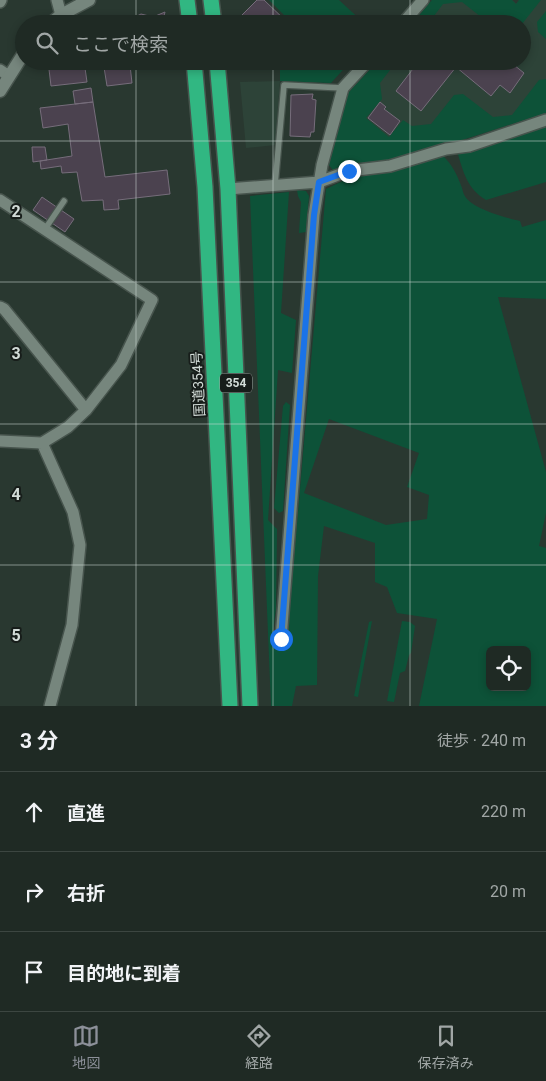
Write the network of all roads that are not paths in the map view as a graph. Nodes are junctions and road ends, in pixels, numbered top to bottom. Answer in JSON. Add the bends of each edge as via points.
{"nodes":[{"id":1,"x":57,"y":0,"type":"edge"},
{"id":2,"x":89,"y":0,"type":"edge"},
{"id":3,"x":187,"y":0,"type":"edge"},
{"id":4,"x":211,"y":0,"type":"edge"},
{"id":5,"x":424,"y":0,"type":"edge"},
{"id":6,"x":61,"y":15,"type":"joint"},
{"id":7,"x":189,"y":15,"type":"edge"},
{"id":8,"x":213,"y":15,"type":"edge"},
{"id":9,"x":410,"y":15,"type":"edge"},
{"id":10,"x":15,"y":62,"type":"edge"},
{"id":11,"x":195,"y":70,"type":"edge"},
{"id":12,"x":218,"y":70,"type":"edge"},
{"id":13,"x":360,"y":70,"type":"edge"},
{"id":14,"x":5,"y":73,"type":"edge"},
{"id":15,"x":343,"y":88,"type":"junction"},
{"id":16,"x":0,"y":91,"type":"edge"},
{"id":17,"x":546,"y":120,"type":"edge"},
{"id":18,"x":319,"y":182,"type":"junction"},
{"id":19,"x":275,"y":185,"type":"junction"},
{"id":20,"x":228,"y":189,"type":"junction"},
{"id":21,"x":0,"y":200,"type":"edge"},
{"id":22,"x":64,"y":200,"type":"dead end"},
{"id":23,"x":45,"y":230,"type":"junction"},
{"id":24,"x":0,"y":307,"type":"edge"},
{"id":25,"x":86,"y":410,"type":"junction"},
{"id":26,"x":0,"y":441,"type":"edge"},
{"id":27,"x":42,"y":443,"type":"junction"},
{"id":28,"x":281,"y":639,"type":"dead end"},
{"id":29,"x":50,"y":706,"type":"edge"},
{"id":30,"x":230,"y":706,"type":"edge"},
{"id":31,"x":250,"y":706,"type":"edge"}],
"edges":[{"from":1,"to":6,"type":"street"},
{"from":2,"to":6,"type":"street"},
{"from":3,"to":7,"type":"highway"},
{"from":4,"to":8,"type":"highway"},
{"from":5,"to":9,"type":"street"},
{"from":10,"to":14,"type":"street"},
{"from":11,"to":30,"type":"highway","name":"国道354号","number":"354","via":[[205,187]]},
{"from":12,"to":20,"type":"highway","number":"354"},
{"from":13,"to":15,"type":"street"},
{"from":14,"to":16,"type":"street"},
{"from":15,"to":18,"type":"street"},
{"from":15,"to":19,"type":"lane","via":[[284,85]]},
{"from":17,"to":18,"type":"street","via":[[468,146],[446,149],[390,166],[349,171]]},
{"from":18,"to":19,"type":"street"},
{"from":18,"to":28,"type":"street"},
{"from":19,"to":20,"type":"street"},
{"from":20,"to":31,"type":"highway","number":"354"},
{"from":21,"to":23,"type":"street"},
{"from":22,"to":23,"type":"lane"},
{"from":23,"to":25,"type":"street","via":[[152,300],[122,365]]},
{"from":24,"to":25,"type":"street"},
{"from":25,"to":27,"type":"street","via":[[68,427]]},
{"from":26,"to":27,"type":"street"},
{"from":27,"to":29,"type":"street","via":[[73,512],[80,545],[72,625]]}]}
